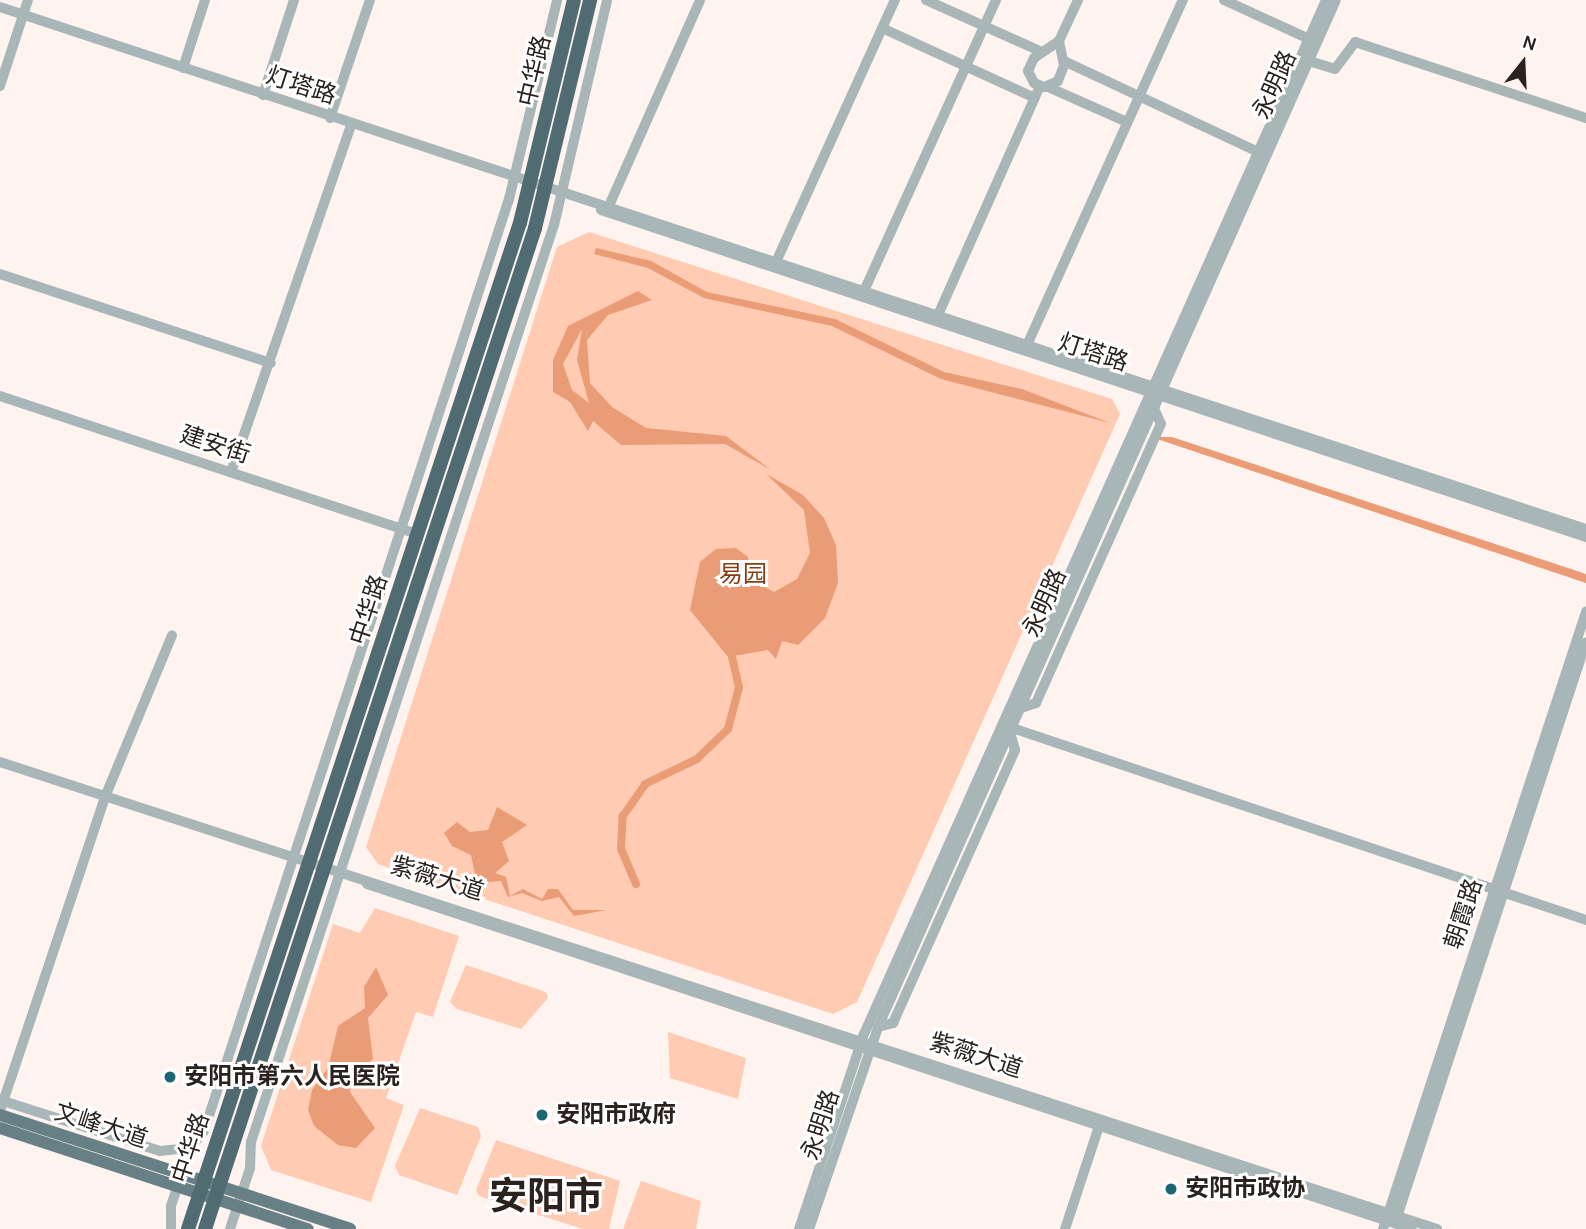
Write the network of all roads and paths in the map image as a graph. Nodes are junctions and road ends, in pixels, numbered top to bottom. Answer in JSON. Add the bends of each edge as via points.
{"nodes":[{"id":1,"x":28,"y":0,"type":"edge"},
{"id":2,"x":205,"y":0,"type":"edge"},
{"id":3,"x":294,"y":0,"type":"edge"},
{"id":4,"x":370,"y":0,"type":"edge"},
{"id":5,"x":557,"y":0,"type":"edge"},
{"id":6,"x":574,"y":0,"type":"edge"},
{"id":7,"x":590,"y":0,"type":"edge"},
{"id":8,"x":607,"y":0,"type":"edge"},
{"id":9,"x":700,"y":0,"type":"edge"},
{"id":10,"x":895,"y":0,"type":"edge"},
{"id":11,"x":926,"y":0,"type":"edge"},
{"id":12,"x":996,"y":0,"type":"edge"},
{"id":13,"x":1078,"y":0,"type":"edge"},
{"id":14,"x":1183,"y":0,"type":"edge"},
{"id":15,"x":1224,"y":0,"type":"edge"},
{"id":16,"x":1326,"y":0,"type":"edge"},
{"id":17,"x":1336,"y":0,"type":"edge"},
{"id":18,"x":0,"y":6,"type":"edge"},
{"id":19,"x":24,"y":15,"type":"junction"},
{"id":20,"x":984,"y":26,"type":"junction"},
{"id":21,"x":882,"y":28,"type":"junction"},
{"id":22,"x":1309,"y":40,"type":"junction"},
{"id":23,"x":1059,"y":41,"type":"junction"},
{"id":24,"x":1038,"y":50,"type":"junction"},
{"id":25,"x":1064,"y":61,"type":"junction"},
{"id":26,"x":1309,"y":61,"type":"junction"},
{"id":27,"x":966,"y":66,"type":"junction"},
{"id":28,"x":183,"y":68,"type":"junction"},
{"id":29,"x":0,"y":86,"type":"edge"},
{"id":30,"x":1044,"y":86,"type":"junction"},
{"id":31,"x":263,"y":95,"type":"junction"},
{"id":32,"x":1139,"y":96,"type":"junction"},
{"id":33,"x":1035,"y":98,"type":"junction"},
{"id":34,"x":330,"y":118,"type":"junction"},
{"id":35,"x":1586,"y":118,"type":"edge"},
{"id":36,"x":1127,"y":122,"type":"junction"},
{"id":37,"x":351,"y":125,"type":"junction"},
{"id":38,"x":1258,"y":152,"type":"junction"},
{"id":39,"x":514,"y":179,"type":"junction"},
{"id":40,"x":531,"y":185,"type":"junction"},
{"id":41,"x":546,"y":190,"type":"junction"},
{"id":42,"x":561,"y":195,"type":"junction"},
{"id":43,"x":589,"y":204,"type":"junction"},
{"id":44,"x":608,"y":208,"type":"junction"},
{"id":45,"x":776,"y":262,"type":"junction"},
{"id":46,"x":0,"y":274,"type":"edge"},
{"id":47,"x":864,"y":291,"type":"junction"},
{"id":48,"x":938,"y":315,"type":"junction"},
{"id":49,"x":1027,"y":345,"type":"junction"},
{"id":50,"x":271,"y":363,"type":"junction"},
{"id":51,"x":1156,"y":392,"type":"junction"},
{"id":52,"x":0,"y":397,"type":"edge"},
{"id":53,"x":231,"y":472,"type":"junction"},
{"id":54,"x":402,"y":528,"type":"junction"},
{"id":55,"x":1586,"y":529,"type":"edge"},
{"id":56,"x":418,"y":534,"type":"junction"},
{"id":57,"x":1586,"y":537,"type":"edge"},
{"id":58,"x":1586,"y":612,"type":"edge"},
{"id":59,"x":172,"y":635,"type":"dead end"},
{"id":60,"x":1586,"y":642,"type":"edge"},
{"id":61,"x":1012,"y":728,"type":"junction"},
{"id":62,"x":0,"y":762,"type":"edge"},
{"id":63,"x":105,"y":797,"type":"junction"},
{"id":64,"x":293,"y":859,"type":"junction"},
{"id":65,"x":309,"y":864,"type":"junction"},
{"id":66,"x":324,"y":869,"type":"junction"},
{"id":67,"x":339,"y":873,"type":"junction"},
{"id":68,"x":1500,"y":888,"type":"junction"},
{"id":69,"x":1586,"y":913,"type":"edge"},
{"id":70,"x":1586,"y":920,"type":"edge"},
{"id":71,"x":865,"y":1045,"type":"junction"},
{"id":72,"x":6,"y":1075,"type":"edge"},
{"id":73,"x":1,"y":1107,"type":"edge"},
{"id":74,"x":1099,"y":1126,"type":"junction"},
{"id":75,"x":0,"y":1128,"type":"edge"},
{"id":76,"x":190,"y":1148,"type":"junction"},
{"id":77,"x":179,"y":1180,"type":"junction"},
{"id":78,"x":202,"y":1187,"type":"junction"},
{"id":79,"x":217,"y":1192,"type":"junction"},
{"id":80,"x":239,"y":1200,"type":"junction"},
{"id":81,"x":1390,"y":1222,"type":"edge"},
{"id":82,"x":171,"y":1229,"type":"edge"},
{"id":83,"x":188,"y":1229,"type":"edge"},
{"id":84,"x":205,"y":1229,"type":"edge"},
{"id":85,"x":230,"y":1229,"type":"edge"},
{"id":86,"x":309,"y":1229,"type":"edge"},
{"id":87,"x":350,"y":1229,"type":"edge"},
{"id":88,"x":799,"y":1229,"type":"edge"},
{"id":89,"x":809,"y":1229,"type":"edge"},
{"id":90,"x":1065,"y":1229,"type":"edge"},
{"id":91,"x":1412,"y":1229,"type":"edge"},
{"id":92,"x":1437,"y":1229,"type":"edge"}],
"edges":[{"from":1,"to":19,"type":"street"},
{"from":2,"to":28,"type":"street"},
{"from":3,"to":31,"type":"street"},
{"from":4,"to":34,"type":"street"},
{"from":5,"to":39,"type":"street"},
{"from":6,"to":40,"type":"highway","name":"中华路"},
{"from":7,"to":41,"type":"highway","name":"中华路"},
{"from":8,"to":42,"type":"street"},
{"from":9,"to":44,"type":"street"},
{"from":10,"to":21,"type":"street"},
{"from":11,"to":20,"type":"street"},
{"from":12,"to":20,"type":"street"},
{"from":13,"to":23,"type":"street"},
{"from":14,"to":32,"type":"street"},
{"from":15,"to":22,"type":"street"},
{"from":16,"to":22,"type":"street","name":"永明路"},
{"from":17,"to":26,"type":"street","name":"永明路"},
{"from":18,"to":19,"type":"street","name":"灯塔路"},
{"from":19,"to":28,"type":"street","name":"灯塔路"},
{"from":19,"to":29,"type":"street"},
{"from":20,"to":24,"type":"street"},
{"from":20,"to":27,"type":"street"},
{"from":21,"to":27,"type":"street"},
{"from":21,"to":45,"type":"street"},
{"from":22,"to":38,"type":"street","name":"永明路"},
{"from":23,"to":24,"type":"street"},
{"from":23,"to":25,"type":"street"},
{"from":24,"to":30,"type":"street","via":[[1028,71]]},
{"from":25,"to":30,"type":"street","via":[[1058,81]]},
{"from":25,"to":32,"type":"street"},
{"from":26,"to":35,"type":"street","via":[[1335,69],[1355,42]]},
{"from":26,"to":51,"type":"street","name":"永明路"},
{"from":27,"to":33,"type":"street"},
{"from":27,"to":47,"type":"street"},
{"from":28,"to":31,"type":"street","name":"灯塔路"},
{"from":30,"to":33,"type":"street"},
{"from":30,"to":36,"type":"street"},
{"from":31,"to":34,"type":"street","name":"灯塔路"},
{"from":32,"to":36,"type":"street"},
{"from":32,"to":38,"type":"street"},
{"from":33,"to":48,"type":"street"},
{"from":34,"to":37,"type":"street","name":"灯塔路"},
{"from":36,"to":49,"type":"street"},
{"from":37,"to":39,"type":"street","name":"灯塔路"},
{"from":37,"to":50,"type":"street"},
{"from":38,"to":51,"type":"street","name":"永明路"},
{"from":39,"to":40,"type":"street","name":"灯塔路"},
{"from":39,"to":54,"type":"street"},
{"from":40,"to":41,"type":"street","name":"灯塔路"},
{"from":40,"to":56,"type":"highway","name":"中华路"},
{"from":41,"to":42,"type":"street","name":"灯塔路"},
{"from":41,"to":66,"type":"highway","name":"中华路"},
{"from":42,"to":43,"type":"street","name":"灯塔路"},
{"from":42,"to":67,"type":"street"},
{"from":43,"to":44,"type":"street","name":"灯塔路"},
{"from":43,"to":51,"type":"street","name":"灯塔路"},
{"from":44,"to":45,"type":"street","name":"灯塔路"},
{"from":45,"to":47,"type":"street","name":"灯塔路"},
{"from":46,"to":50,"type":"street"},
{"from":47,"to":48,"type":"street","name":"灯塔路"},
{"from":48,"to":49,"type":"street","name":"灯塔路"},
{"from":49,"to":51,"type":"street","name":"灯塔路"},
{"from":50,"to":53,"type":"street"},
{"from":51,"to":55,"type":"street","name":"灯塔路"},
{"from":51,"to":57,"type":"street","name":"灯塔路"},
{"from":51,"to":61,"type":"street","name":"永明路","via":[[1154,408]]},
{"from":51,"to":71,"type":"street","name":"永明路"},
{"from":52,"to":53,"type":"street","name":"建安街"},
{"from":53,"to":54,"type":"street","name":"建安街"},
{"from":54,"to":56,"type":"street","name":"建安街"},
{"from":54,"to":64,"type":"street"},
{"from":56,"to":65,"type":"highway","name":"中华路"},
{"from":58,"to":68,"type":"street","name":"朝霞路"},
{"from":59,"to":63,"type":"street"},
{"from":60,"to":68,"type":"street","name":"朝霞路"},
{"from":61,"to":68,"type":"street"},
{"from":61,"to":71,"type":"street","name":"永明路","via":[[878,1027]]},
{"from":62,"to":63,"type":"street","name":"紫薇大道"},
{"from":63,"to":64,"type":"street","name":"紫薇大道"},
{"from":63,"to":72,"type":"street"},
{"from":64,"to":65,"type":"street","name":"紫薇大道"},
{"from":64,"to":76,"type":"street","via":[[204,1130]]},
{"from":65,"to":66,"type":"street","name":"紫薇大道"},
{"from":65,"to":78,"type":"highway","name":"中华路"},
{"from":66,"to":67,"type":"street","name":"紫薇大道"},
{"from":66,"to":79,"type":"highway","name":"中华路"},
{"from":67,"to":71,"type":"street","name":"紫薇大道"},
{"from":67,"to":80,"type":"street","via":[[251,1142]]},
{"from":68,"to":69,"type":"street"},
{"from":68,"to":70,"type":"street"},
{"from":68,"to":81,"type":"street","name":"朝霞路"},
{"from":71,"to":74,"type":"street","name":"紫薇大道"},
{"from":71,"to":81,"type":"street","name":"紫薇大道"},
{"from":71,"to":88,"type":"street","name":"永明路"},
{"from":71,"to":89,"type":"street","name":"永明路"},
{"from":72,"to":73,"type":"street"},
{"from":73,"to":76,"type":"street","via":[[160,1152]]},
{"from":73,"to":77,"type":"main road","name":"文峰大道"},
{"from":74,"to":81,"type":"street","name":"紫薇大道"},
{"from":74,"to":90,"type":"street"},
{"from":75,"to":77,"type":"main road","name":"文峰大道"},
{"from":76,"to":77,"type":"street"},
{"from":77,"to":78,"type":"main road","name":"文峰大道"},
{"from":77,"to":82,"type":"street"},
{"from":78,"to":79,"type":"main road","name":"文峰大道"},
{"from":78,"to":83,"type":"highway","name":"中华路"},
{"from":79,"to":80,"type":"main road","name":"文峰大道"},
{"from":79,"to":84,"type":"highway","name":"中华路"},
{"from":80,"to":85,"type":"street"},
{"from":80,"to":86,"type":"main road","name":"文峰大道"},
{"from":80,"to":87,"type":"main road","name":"文峰大道"},
{"from":81,"to":91,"type":"street","name":"紫薇大道"},
{"from":81,"to":92,"type":"street","name":"紫薇大道"}]}
